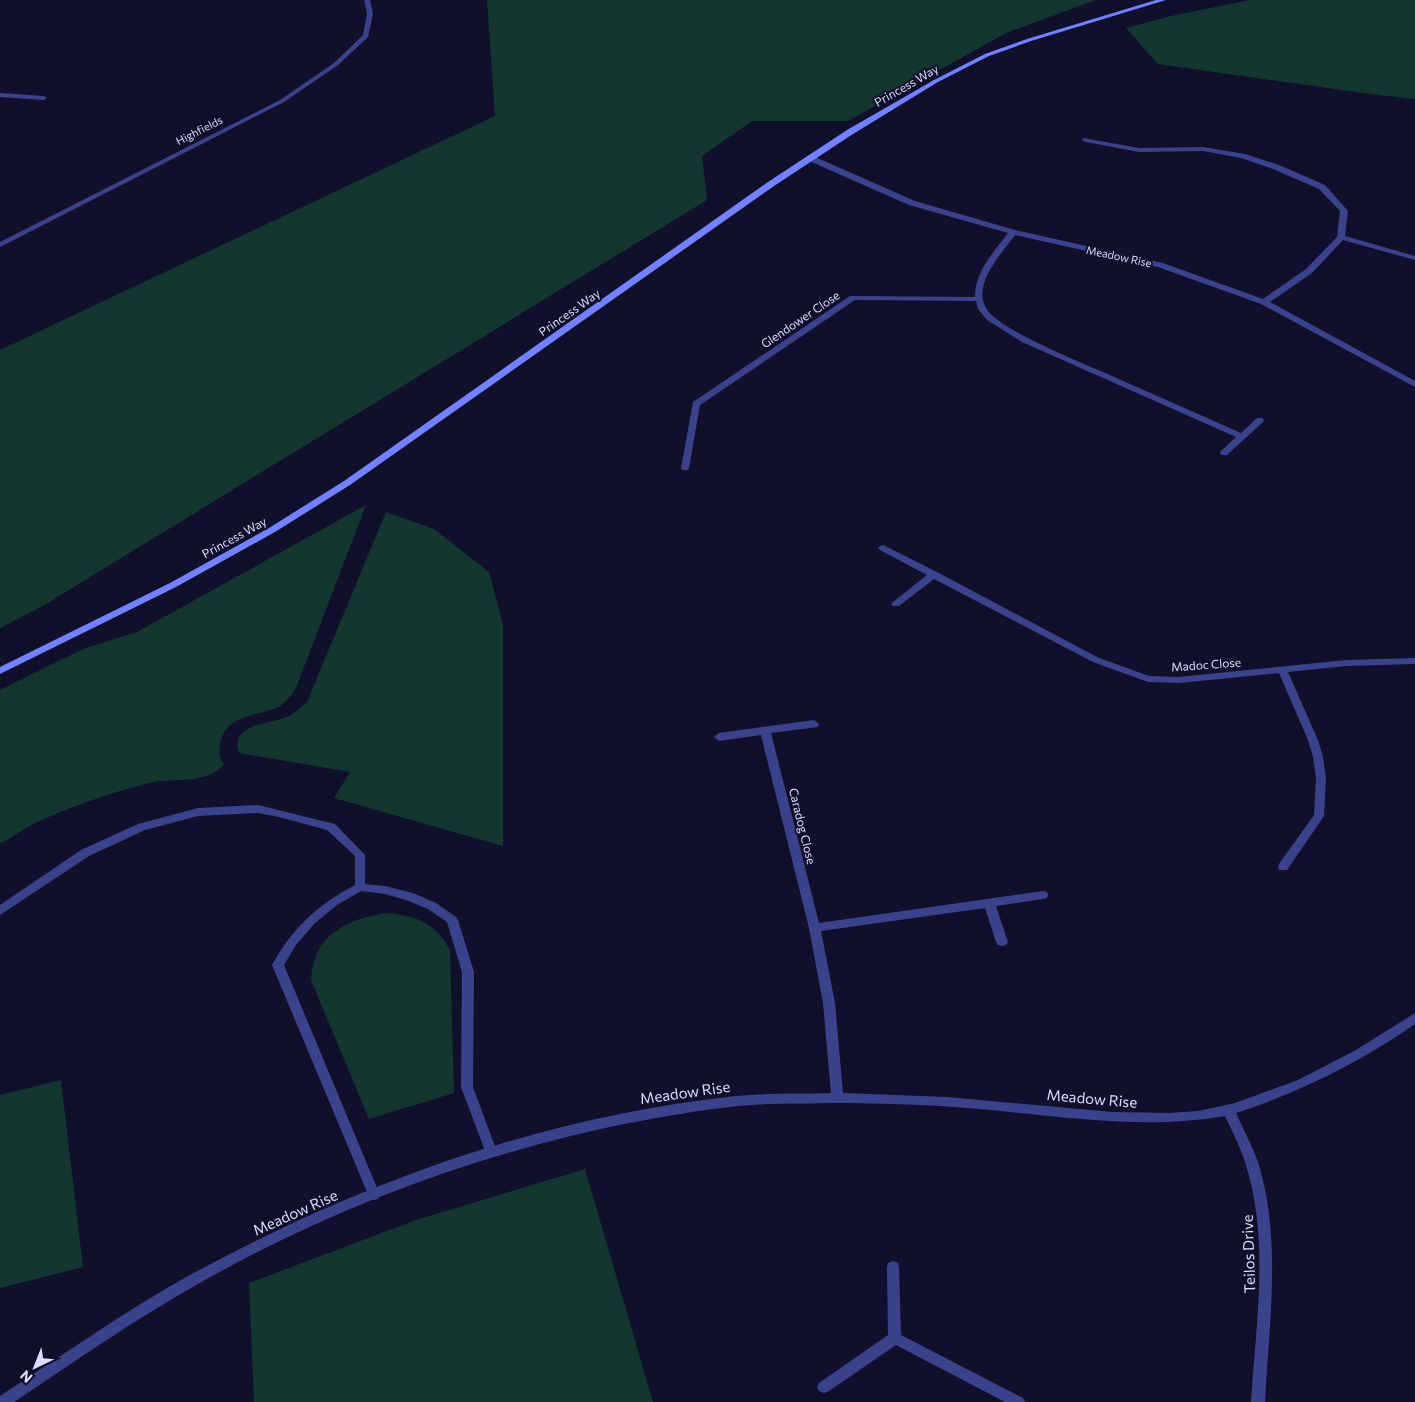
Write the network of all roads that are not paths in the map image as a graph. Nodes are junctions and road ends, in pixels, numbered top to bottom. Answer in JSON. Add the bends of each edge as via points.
{"nodes":[{"id":1,"x":367,"y":0,"type":"edge"},
{"id":2,"x":1163,"y":0,"type":"edge"},
{"id":3,"x":0,"y":95,"type":"edge"},
{"id":4,"x":44,"y":98,"type":"dead end"},
{"id":5,"x":1086,"y":140,"type":"dead end"},
{"id":6,"x":810,"y":158,"type":"junction"},
{"id":7,"x":1013,"y":232,"type":"junction"},
{"id":8,"x":1341,"y":237,"type":"junction"},
{"id":9,"x":0,"y":244,"type":"edge"},
{"id":10,"x":1415,"y":258,"type":"edge"},
{"id":11,"x":978,"y":299,"type":"junction"},
{"id":12,"x":1264,"y":302,"type":"junction"},
{"id":13,"x":1415,"y":384,"type":"edge"},
{"id":14,"x":1260,"y":420,"type":"dead end"},
{"id":15,"x":1242,"y":437,"type":"junction"},
{"id":16,"x":1224,"y":453,"type":"dead end"},
{"id":17,"x":685,"y":468,"type":"dead end"},
{"id":18,"x":884,"y":548,"type":"dead end"},
{"id":19,"x":934,"y":574,"type":"junction"},
{"id":20,"x":896,"y":604,"type":"dead end"},
{"id":21,"x":1415,"y":661,"type":"edge"},
{"id":22,"x":1282,"y":670,"type":"junction"},
{"id":23,"x":0,"y":671,"type":"edge"},
{"id":24,"x":814,"y":724,"type":"dead end"},
{"id":25,"x":765,"y":731,"type":"junction"},
{"id":26,"x":720,"y":737,"type":"dead end"},
{"id":27,"x":1283,"y":867,"type":"dead end"},
{"id":28,"x":360,"y":887,"type":"junction"},
{"id":29,"x":1042,"y":895,"type":"dead end"},
{"id":30,"x":989,"y":902,"type":"junction"},
{"id":31,"x":0,"y":911,"type":"edge"},
{"id":32,"x":815,"y":928,"type":"junction"},
{"id":33,"x":1002,"y":942,"type":"dead end"},
{"id":34,"x":1415,"y":1018,"type":"edge"},
{"id":35,"x":837,"y":1098,"type":"junction"},
{"id":36,"x":1229,"y":1110,"type":"junction"},
{"id":37,"x":491,"y":1152,"type":"junction"},
{"id":38,"x":374,"y":1195,"type":"junction"},
{"id":39,"x":893,"y":1267,"type":"dead end"},
{"id":40,"x":895,"y":1338,"type":"junction"},
{"id":41,"x":824,"y":1387,"type":"dead end"},
{"id":42,"x":2,"y":1402,"type":"edge"},
{"id":43,"x":1018,"y":1402,"type":"edge"},
{"id":44,"x":1258,"y":1402,"type":"edge"}],
"edges":[{"from":1,"to":9,"type":"street","name":"Highfields","via":[[370,14],[366,36],[336,64],[282,101]]},
{"from":2,"to":6,"type":"street","name":"Princess Way","via":[[987,55],[936,81]]},
{"from":3,"to":4,"type":"street"},
{"from":5,"to":8,"type":"street","via":[[1139,150],[1203,149],[1242,156],[1276,167],[1322,187],[1344,211]]},
{"from":6,"to":7,"type":"street","name":"Meadow Rise","via":[[912,203]]},
{"from":6,"to":23,"type":"street","name":"Princess Way","via":[[347,483],[272,530],[173,585]]},
{"from":7,"to":11,"type":"street","via":[[981,277]]},
{"from":7,"to":12,"type":"street","name":"Meadow Rise","via":[[1160,265]]},
{"from":8,"to":10,"type":"street"},
{"from":8,"to":12,"type":"street","via":[[1309,271]]},
{"from":11,"to":15,"type":"street","via":[[990,318],[1018,336]]},
{"from":11,"to":17,"type":"street","name":"Glendower Close","via":[[853,298],[696,404]]},
{"from":12,"to":13,"type":"street","name":"Meadow Rise"},
{"from":14,"to":15,"type":"street"},
{"from":15,"to":16,"type":"street"},
{"from":18,"to":19,"type":"street","name":"Madoc Close"},
{"from":19,"to":20,"type":"street"},
{"from":19,"to":22,"type":"street","name":"Madoc Close","via":[[1096,660],[1148,679],[1178,680]]},
{"from":21,"to":22,"type":"street","name":"Madoc Close"},
{"from":22,"to":27,"type":"street","via":[[1313,740],[1321,778],[1319,816]]},
{"from":24,"to":25,"type":"street"},
{"from":25,"to":26,"type":"street"},
{"from":25,"to":32,"type":"street","name":"Caradog Close"},
{"from":28,"to":31,"type":"street","via":[[360,855],[332,827],[258,809],[198,812],[142,826],[85,852]]},
{"from":28,"to":37,"type":"street","via":[[409,896],[452,920],[468,972],[467,1087]]},
{"from":28,"to":38,"type":"street","via":[[333,902],[311,920],[278,965]]},
{"from":29,"to":30,"type":"street"},
{"from":30,"to":32,"type":"street"},
{"from":30,"to":33,"type":"street"},
{"from":32,"to":35,"type":"street","name":"Caradog Close","via":[[829,1004]]},
{"from":34,"to":36,"type":"street","name":"Meadow Rise","via":[[1383,1041],[1338,1066],[1279,1093]]},
{"from":35,"to":36,"type":"street","name":"Meadow Rise","via":[[991,1105],[1129,1119],[1180,1118]]},
{"from":35,"to":37,"type":"street","name":"Meadow Rise","via":[[734,1101],[652,1112],[551,1134]]},
{"from":36,"to":44,"type":"street","name":"Teilos Drive","via":[[1251,1162],[1266,1238],[1266,1291]]},
{"from":37,"to":38,"type":"street","name":"Meadow Rise"},
{"from":38,"to":42,"type":"street","name":"Meadow Rise","via":[[307,1222],[193,1280]]},
{"from":39,"to":40,"type":"street"},
{"from":40,"to":41,"type":"street"},
{"from":40,"to":43,"type":"street"}]}
